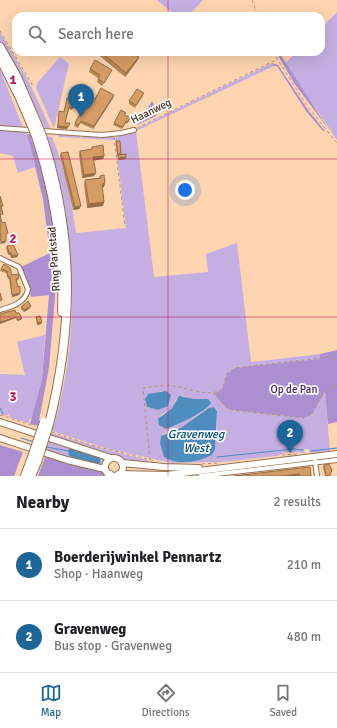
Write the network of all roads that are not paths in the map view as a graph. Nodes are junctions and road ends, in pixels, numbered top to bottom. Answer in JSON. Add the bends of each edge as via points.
{"nodes":[{"id":1,"x":0,"y":47,"type":"edge"},
{"id":2,"x":0,"y":58,"type":"edge"},
{"id":3,"x":35,"y":126,"type":"junction"},
{"id":4,"x":0,"y":128,"type":"edge"},
{"id":5,"x":134,"y":130,"type":"road end"},
{"id":6,"x":0,"y":258,"type":"edge"},
{"id":7,"x":0,"y":310,"type":"edge"},
{"id":8,"x":0,"y":422,"type":"edge"},
{"id":9,"x":0,"y":438,"type":"edge"},
{"id":10,"x":337,"y":454,"type":"edge"},
{"id":11,"x":111,"y":458,"type":"junction"},
{"id":12,"x":315,"y":460,"type":"junction"},
{"id":13,"x":337,"y":460,"type":"edge"},
{"id":14,"x":122,"y":463,"type":"junction"},
{"id":15,"x":30,"y":471,"type":"edge"},
{"id":16,"x":192,"y":472,"type":"edge"},
{"id":17,"x":112,"y":474,"type":"edge"},
{"id":18,"x":200,"y":476,"type":"edge"},
{"id":19,"x":317,"y":476,"type":"edge"}],
"edges":[{"from":1,"to":3,"type":"highway","name":"Ring Parkstad","via":[[17,77]]},
{"from":2,"to":3,"type":"highway","name":"Ring Parkstad"},
{"from":3,"to":15,"type":"highway","name":"Ring Parkstad","bridge":true,"via":[[55,210],[62,277],[60,335],[55,376],[45,426]]},
{"from":4,"to":5,"type":"street","name":"Haanweg","via":[[114,134]]},
{"from":6,"to":7,"type":"street","via":[[19,267],[28,289],[26,296],[18,304]]},
{"from":8,"to":11,"type":"street"},
{"from":9,"to":17,"type":"street"},
{"from":10,"to":12,"type":"street"},
{"from":11,"to":14,"type":"street","via":[[117,458]]},
{"from":11,"to":17,"type":"street","via":[[106,462]]},
{"from":12,"to":13,"type":"street"},
{"from":12,"to":16,"type":"street"},
{"from":12,"to":18,"type":"street"},
{"from":12,"to":19,"type":"street"},
{"from":14,"to":16,"type":"street"},
{"from":14,"to":17,"type":"street","via":[[122,469]]},
{"from":16,"to":17,"type":"street","via":[[153,476]]}]}
